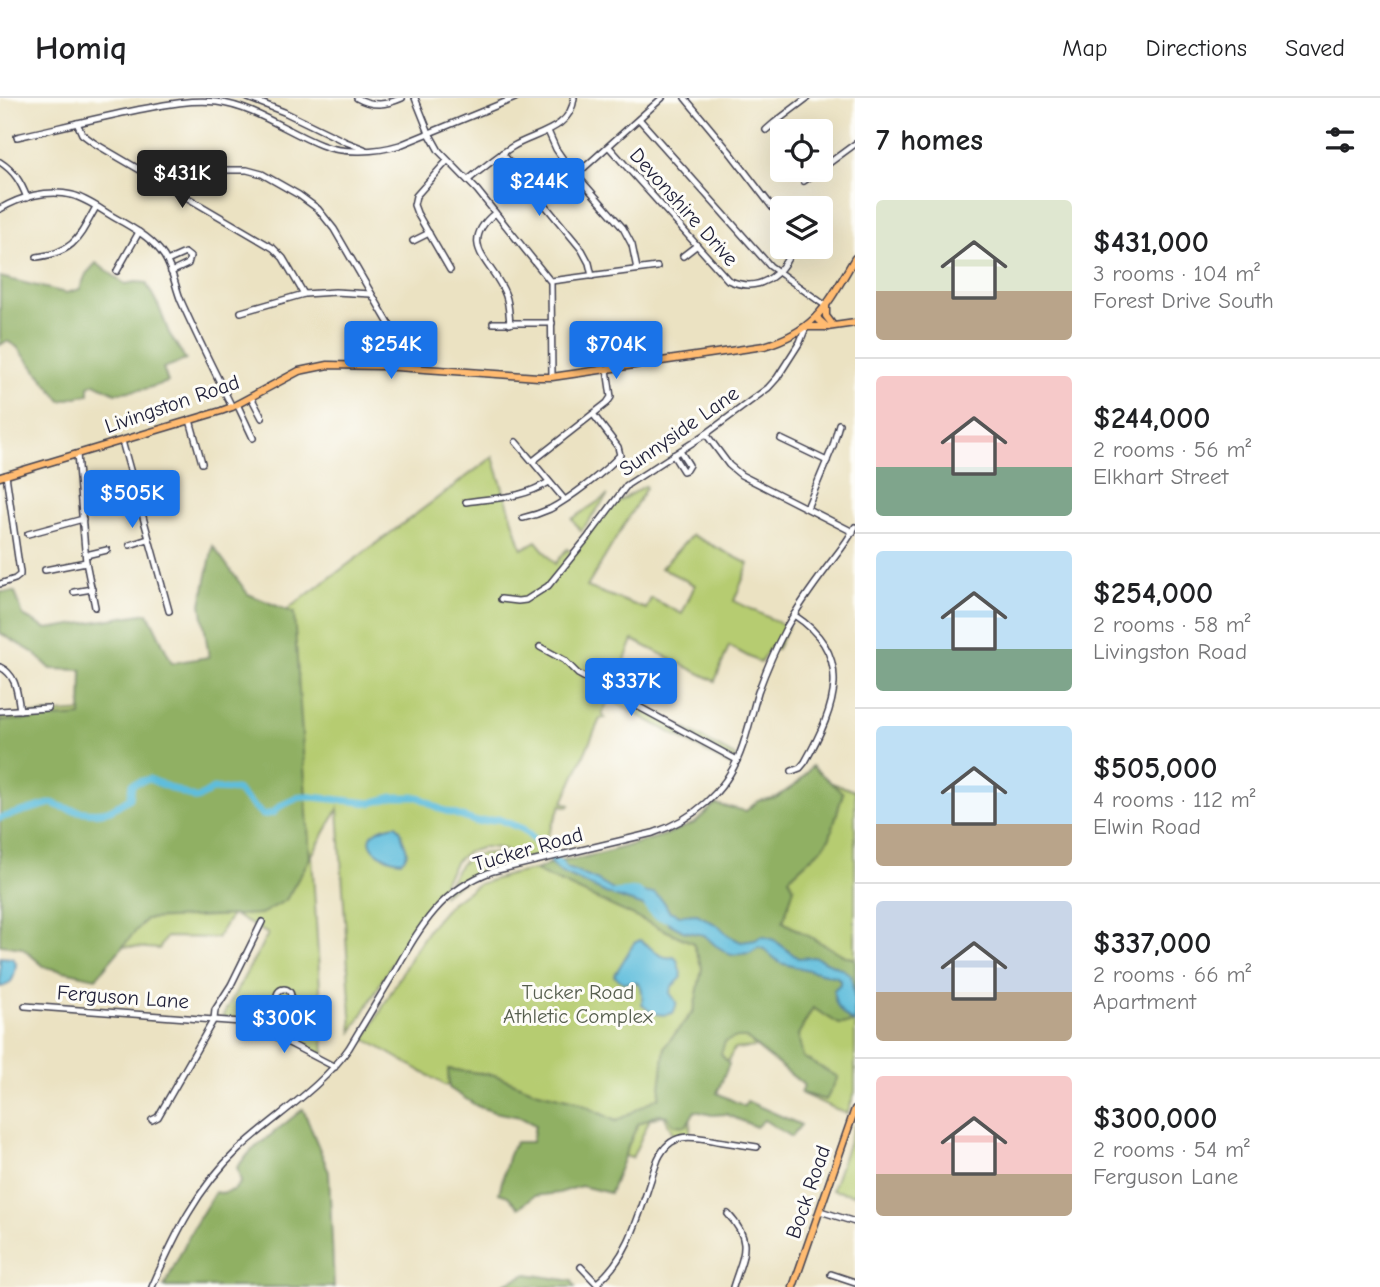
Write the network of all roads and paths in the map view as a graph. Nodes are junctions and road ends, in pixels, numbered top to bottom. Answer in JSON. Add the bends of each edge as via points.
{"nodes":[{"id":1,"x":248,"y":98,"type":"edge"},
{"id":2,"x":357,"y":98,"type":"edge"},
{"id":3,"x":402,"y":98,"type":"edge"},
{"id":4,"x":415,"y":98,"type":"edge"},
{"id":5,"x":515,"y":98,"type":"edge"},
{"id":6,"x":574,"y":98,"type":"edge"},
{"id":7,"x":685,"y":98,"type":"edge"},
{"id":8,"x":807,"y":98,"type":"edge"},
{"id":9,"x":659,"y":99,"type":"edge"},
{"id":10,"x":184,"y":100,"type":"edge"},
{"id":11,"x":639,"y":119,"type":"junction"},
{"id":12,"x":77,"y":123,"type":"junction"},
{"id":13,"x":548,"y":131,"type":"junction"},
{"id":14,"x":766,"y":131,"type":"dead end"},
{"id":15,"x":429,"y":133,"type":"junction"},
{"id":16,"x":331,"y":135,"type":"junction"},
{"id":17,"x":17,"y":137,"type":"dead end"},
{"id":18,"x":855,"y":144,"type":"edge"},
{"id":19,"x":328,"y":147,"type":"junction"},
{"id":20,"x":609,"y":147,"type":"junction"},
{"id":21,"x":370,"y":150,"type":"junction"},
{"id":22,"x":502,"y":153,"type":"junction"},
{"id":23,"x":833,"y":160,"type":"edge"},
{"id":24,"x":447,"y":161,"type":"junction"},
{"id":25,"x":0,"y":162,"type":"edge"},
{"id":26,"x":576,"y":175,"type":"junction"},
{"id":27,"x":150,"y":176,"type":"junction"},
{"id":28,"x":468,"y":180,"type":"junction"},
{"id":29,"x":27,"y":198,"type":"junction"},
{"id":30,"x":770,"y":204,"type":"edge"},
{"id":31,"x":96,"y":207,"type":"junction"},
{"id":32,"x":0,"y":209,"type":"edge"},
{"id":33,"x":495,"y":213,"type":"junction"},
{"id":34,"x":139,"y":232,"type":"junction"},
{"id":35,"x":429,"y":233,"type":"junction"},
{"id":36,"x":413,"y":241,"type":"dead end"},
{"id":37,"x":696,"y":246,"type":"junction"},
{"id":38,"x":683,"y":256,"type":"dead end"},
{"id":39,"x":37,"y":257,"type":"dead end"},
{"id":40,"x":855,"y":258,"type":"edge"},
{"id":41,"x":787,"y":259,"type":"edge"},
{"id":42,"x":167,"y":261,"type":"junction"},
{"id":43,"x":657,"y":267,"type":"dead end"},
{"id":44,"x":637,"y":269,"type":"junction"},
{"id":45,"x":450,"y":270,"type":"dead end"},
{"id":46,"x":117,"y":271,"type":"dead end"},
{"id":47,"x":777,"y":271,"type":"junction"},
{"id":48,"x":171,"y":272,"type":"junction"},
{"id":49,"x":592,"y":276,"type":"junction"},
{"id":50,"x":551,"y":281,"type":"junction"},
{"id":51,"x":371,"y":293,"type":"junction"},
{"id":52,"x":304,"y":294,"type":"junction"},
{"id":53,"x":826,"y":306,"type":"junction"},
{"id":54,"x":242,"y":312,"type":"dead end"},
{"id":55,"x":817,"y":316,"type":"junction"},
{"id":56,"x":493,"y":323,"type":"dead end"},
{"id":57,"x":552,"y":323,"type":"junction"},
{"id":58,"x":855,"y":323,"type":"edge"},
{"id":59,"x":510,"y":324,"type":"junction"},
{"id":60,"x":831,"y":325,"type":"junction"},
{"id":61,"x":806,"y":327,"type":"junction"},
{"id":62,"x":391,"y":367,"type":"junction"},
{"id":63,"x":607,"y":369,"type":"junction"},
{"id":64,"x":552,"y":377,"type":"junction"},
{"id":65,"x":251,"y":397,"type":"junction"},
{"id":66,"x":234,"y":406,"type":"junction"},
{"id":67,"x":593,"y":414,"type":"junction"},
{"id":68,"x":262,"y":418,"type":"dead end"},
{"id":69,"x":191,"y":421,"type":"junction"},
{"id":70,"x":839,"y":424,"type":"dead end"},
{"id":71,"x":706,"y":434,"type":"junction"},
{"id":72,"x":253,"y":438,"type":"dead end"},
{"id":73,"x":781,"y":439,"type":"dead end"},
{"id":74,"x":122,"y":441,"type":"junction"},
{"id":75,"x":516,"y":442,"type":"dead end"},
{"id":76,"x":680,"y":451,"type":"junction"},
{"id":77,"x":77,"y":454,"type":"junction"},
{"id":78,"x":673,"y":455,"type":"junction"},
{"id":79,"x":533,"y":461,"type":"junction"},
{"id":80,"x":827,"y":461,"type":"junction"},
{"id":81,"x":202,"y":463,"type":"dead end"},
{"id":82,"x":3,"y":476,"type":"edge"},
{"id":83,"x":549,"y":482,"type":"junction"},
{"id":84,"x":564,"y":499,"type":"junction"},
{"id":85,"x":466,"y":502,"type":"dead end"},
{"id":86,"x":807,"y":508,"type":"junction"},
{"id":87,"x":523,"y":518,"type":"dead end"},
{"id":88,"x":83,"y":519,"type":"junction"},
{"id":89,"x":854,"y":529,"type":"edge"},
{"id":90,"x":28,"y":534,"type":"dead end"},
{"id":91,"x":148,"y":539,"type":"junction"},
{"id":92,"x":130,"y":545,"type":"dead end"},
{"id":93,"x":107,"y":550,"type":"dead end"},
{"id":94,"x":86,"y":559,"type":"junction"},
{"id":95,"x":45,"y":570,"type":"dead end"},
{"id":96,"x":0,"y":584,"type":"edge"},
{"id":97,"x":92,"y":589,"type":"junction"},
{"id":98,"x":74,"y":592,"type":"dead end"},
{"id":99,"x":501,"y":599,"type":"dead end"},
{"id":100,"x":95,"y":607,"type":"dead end"},
{"id":101,"x":169,"y":611,"type":"dead end"},
{"id":102,"x":794,"y":615,"type":"junction"},
{"id":103,"x":540,"y":647,"type":"dead end"},
{"id":104,"x":0,"y":667,"type":"edge"},
{"id":105,"x":48,"y":708,"type":"dead end"},
{"id":106,"x":0,"y":710,"type":"edge"},
{"id":107,"x":20,"y":710,"type":"junction"},
{"id":108,"x":737,"y":761,"type":"junction"},
{"id":109,"x":792,"y":771,"type":"dead end"},
{"id":110,"x":262,"y":922,"type":"dead end"},
{"id":111,"x":286,"y":1003,"type":"dead end"},
{"id":112,"x":24,"y":1006,"type":"dead end"},
{"id":113,"x":214,"y":1019,"type":"junction"},
{"id":114,"x":278,"y":1038,"type":"junction"},
{"id":115,"x":335,"y":1067,"type":"junction"},
{"id":116,"x":855,"y":1109,"type":"edge"},
{"id":117,"x":152,"y":1120,"type":"dead end"},
{"id":118,"x":757,"y":1147,"type":"dead end"},
{"id":119,"x":820,"y":1211,"type":"junction"},
{"id":120,"x":728,"y":1214,"type":"dead end"},
{"id":121,"x":855,"y":1222,"type":"edge"},
{"id":122,"x":581,"y":1268,"type":"dead end"},
{"id":123,"x":831,"y":1274,"type":"dead end"},
{"id":124,"x":855,"y":1282,"type":"edge"},
{"id":125,"x":598,"y":1285,"type":"edge"},
{"id":126,"x":152,"y":1287,"type":"edge"},
{"id":127,"x":733,"y":1287,"type":"edge"},
{"id":128,"x":793,"y":1287,"type":"edge"}],
"edges":[{"from":1,"to":16,"type":"street"},
{"from":2,"to":3,"type":"street","via":[[375,105]]},
{"from":4,"to":15,"type":"street"},
{"from":5,"to":15,"type":"street"},
{"from":6,"to":13,"type":"street","via":[[567,117]]},
{"from":7,"to":30,"type":"street"},
{"from":8,"to":14,"type":"street"},
{"from":9,"to":11,"type":"street"},
{"from":10,"to":12,"type":"street"},
{"from":10,"to":19,"type":"street","via":[[243,109]]},
{"from":11,"to":20,"type":"street"},
{"from":11,"to":47,"type":"street"},
{"from":12,"to":17,"type":"street"},
{"from":12,"to":27,"type":"street","via":[[84,136]]},
{"from":13,"to":22,"type":"street"},
{"from":13,"to":26,"type":"street"},
{"from":15,"to":21,"type":"street","via":[[390,148]]},
{"from":15,"to":24,"type":"street"},
{"from":16,"to":19,"type":"street"},
{"from":16,"to":21,"type":"street"},
{"from":18,"to":23,"type":"street"},
{"from":19,"to":21,"type":"street"},
{"from":20,"to":26,"type":"street"},
{"from":20,"to":37,"type":"street","name":"Devonshire Drive"},
{"from":22,"to":28,"type":"street"},
{"from":22,"to":49,"type":"street","via":[[582,250]]},
{"from":24,"to":28,"type":"street"},
{"from":24,"to":35,"type":"street","via":[[415,200]]},
{"from":25,"to":29,"type":"street","via":[[17,177]]},
{"from":26,"to":44,"type":"street","via":[[623,228]]},
{"from":27,"to":51,"type":"street","via":[[241,170],[267,176],[306,199],[327,219]]},
{"from":27,"to":52,"type":"street","via":[[273,248]]},
{"from":28,"to":33,"type":"street"},
{"from":29,"to":31,"type":"street","via":[[68,194]]},
{"from":29,"to":32,"type":"street"},
{"from":31,"to":34,"type":"street"},
{"from":31,"to":39,"type":"street","via":[[71,246]]},
{"from":33,"to":50,"type":"street"},
{"from":33,"to":59,"type":"street","via":[[482,225],[478,243],[505,293]]},
{"from":34,"to":42,"type":"street"},
{"from":34,"to":46,"type":"street"},
{"from":35,"to":36,"type":"street"},
{"from":35,"to":45,"type":"street"},
{"from":37,"to":38,"type":"street"},
{"from":37,"to":47,"type":"street","name":"Devonshire Drive","via":[[734,283],[757,285]]},
{"from":40,"to":53,"type":"main road","name":"Livingston Road"},
{"from":41,"to":47,"type":"street"},
{"from":42,"to":48,"type":"street"},
{"from":42,"to":48,"type":"street","via":[[185,253],[190,259]]},
{"from":43,"to":44,"type":"street"},
{"from":44,"to":49,"type":"street"},
{"from":47,"to":53,"type":"street"},
{"from":48,"to":66,"type":"street"},
{"from":49,"to":50,"type":"street"},
{"from":50,"to":57,"type":"street"},
{"from":51,"to":52,"type":"street"},
{"from":51,"to":62,"type":"street","via":[[393,332]]},
{"from":52,"to":54,"type":"street"},
{"from":53,"to":55,"type":"main road","name":"Livingston Road"},
{"from":53,"to":60,"type":"main road"},
{"from":55,"to":60,"type":"main road"},
{"from":55,"to":61,"type":"main road","name":"Livingston Road"},
{"from":56,"to":59,"type":"street"},
{"from":57,"to":59,"type":"street"},
{"from":57,"to":64,"type":"street"},
{"from":58,"to":60,"type":"main road"},
{"from":60,"to":61,"type":"main road"},
{"from":61,"to":63,"type":"main road","name":"Livingston Road","via":[[764,346]]},
{"from":61,"to":71,"type":"street","name":"Sunnyside Lane","via":[[771,384]]},
{"from":62,"to":64,"type":"main road","name":"Livingston Road"},
{"from":62,"to":65,"type":"main road","name":"Livingston Road","via":[[317,366]]},
{"from":63,"to":64,"type":"main road","name":"Livingston Road"},
{"from":63,"to":67,"type":"street","via":[[611,397]]},
{"from":65,"to":66,"type":"main road","name":"Livingston Road"},
{"from":65,"to":68,"type":"street"},
{"from":66,"to":69,"type":"main road","name":"Livingston Road"},
{"from":66,"to":72,"type":"street"},
{"from":67,"to":79,"type":"street"},
{"from":67,"to":84,"type":"street","via":[[620,455]]},
{"from":69,"to":74,"type":"main road","name":"Livingston Road"},
{"from":69,"to":81,"type":"street"},
{"from":70,"to":80,"type":"street"},
{"from":71,"to":76,"type":"street","name":"Sunnyside Lane"},
{"from":71,"to":86,"type":"street","via":[[736,471]]},
{"from":73,"to":80,"type":"street"},
{"from":74,"to":77,"type":"main road","name":"Livingston Road"},
{"from":74,"to":91,"type":"street"},
{"from":75,"to":79,"type":"street"},
{"from":76,"to":78,"type":"street","name":"Sunnyside Lane"},
{"from":76,"to":78,"type":"street","via":[[689,465],[686,470]]},
{"from":77,"to":82,"type":"main road","name":"Livingston Road"},
{"from":77,"to":88,"type":"street"},
{"from":78,"to":99,"type":"street","name":"Sunnyside Lane","via":[[627,485],[545,588],[522,601]]},
{"from":79,"to":83,"type":"street"},
{"from":80,"to":86,"type":"street"},
{"from":82,"to":96,"type":"street","via":[[20,575]]},
{"from":83,"to":84,"type":"street"},
{"from":83,"to":85,"type":"street","via":[[511,497]]},
{"from":84,"to":87,"type":"street"},
{"from":86,"to":89,"type":"street"},
{"from":88,"to":90,"type":"street"},
{"from":88,"to":94,"type":"street"},
{"from":89,"to":102,"type":"street","name":"Tucker Road"},
{"from":91,"to":92,"type":"street"},
{"from":91,"to":101,"type":"street"},
{"from":93,"to":94,"type":"street"},
{"from":94,"to":95,"type":"street"},
{"from":94,"to":97,"type":"street"},
{"from":97,"to":98,"type":"street"},
{"from":97,"to":100,"type":"street"},
{"from":102,"to":108,"type":"street","name":"Tucker Road","via":[[770,662]]},
{"from":102,"to":109,"type":"street","via":[[827,645],[836,678],[826,720],[805,762]]},
{"from":103,"to":108,"type":"street","via":[[585,678]]},
{"from":104,"to":107,"type":"street","via":[[14,681]]},
{"from":105,"to":107,"type":"street"},
{"from":106,"to":107,"type":"street"},
{"from":108,"to":115,"type":"street","name":"Tucker Road","via":[[712,797],[680,822],[653,833],[506,867],[455,890],[419,930]]},
{"from":110,"to":113,"type":"street"},
{"from":111,"to":114,"type":"street","via":[[286,1021]]},
{"from":112,"to":113,"type":"street","name":"Ferguson Lane"},
{"from":113,"to":114,"type":"street","name":"Ferguson Lane","via":[[248,1023]]},
{"from":113,"to":117,"type":"street","via":[[159,1116]]},
{"from":114,"to":115,"type":"street","name":"Ferguson Lane"},
{"from":115,"to":126,"type":"street","name":"Tucker Road","via":[[218,1171],[183,1221]]},
{"from":116,"to":119,"type":"main road","name":"Bock Road"},
{"from":118,"to":125,"type":"street","via":[[689,1136],[667,1145],[626,1246]]},
{"from":119,"to":121,"type":"street"},
{"from":119,"to":128,"type":"main road","name":"Bock Road"},
{"from":120,"to":127,"type":"street","via":[[744,1239]]},
{"from":122,"to":125,"type":"street"},
{"from":123,"to":124,"type":"street"}]}
